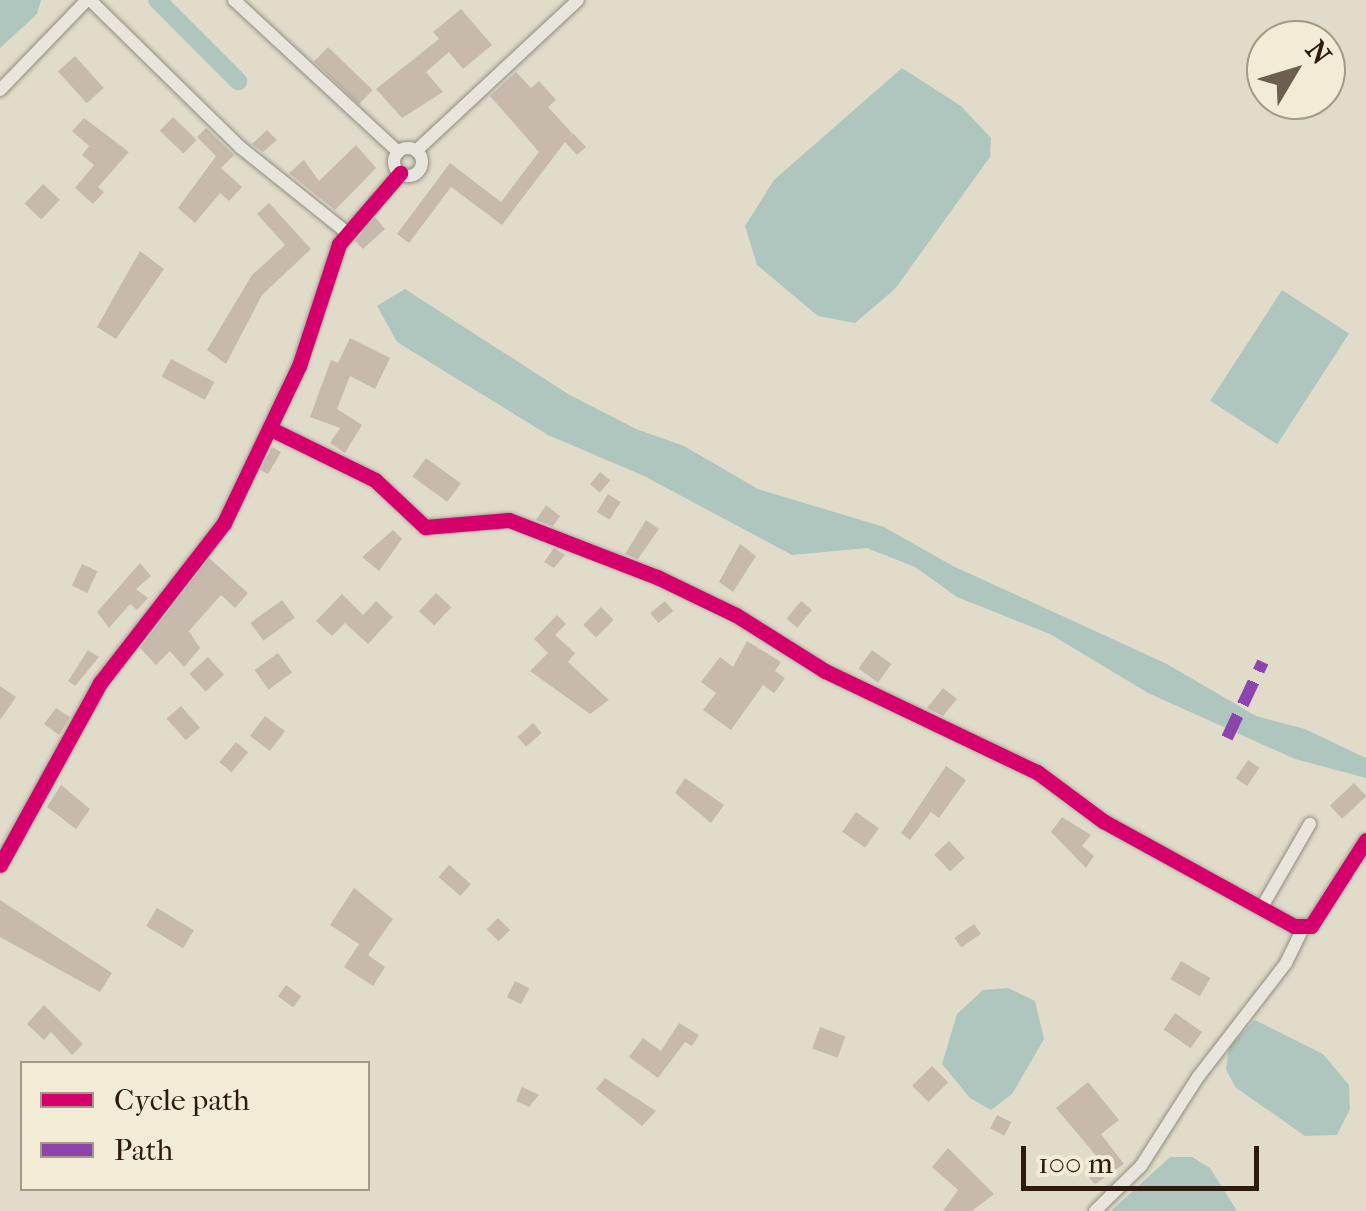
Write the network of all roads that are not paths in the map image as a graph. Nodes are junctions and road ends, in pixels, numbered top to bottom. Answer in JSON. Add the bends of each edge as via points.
{"nodes":[{"id":1,"x":89,"y":0,"type":"edge"},
{"id":2,"x":234,"y":0,"type":"edge"},
{"id":3,"x":578,"y":0,"type":"edge"},
{"id":4,"x":0,"y":90,"type":"edge"},
{"id":5,"x":416,"y":151,"type":"junction"},
{"id":6,"x":398,"y":152,"type":"junction"},
{"id":7,"x":400,"y":172,"type":"junction"},
{"id":8,"x":346,"y":232,"type":"junction"},
{"id":9,"x":272,"y":429,"type":"junction"},
{"id":10,"x":1310,"y":824,"type":"dead end"},
{"id":11,"x":1366,"y":840,"type":"edge"},
{"id":12,"x":0,"y":865,"type":"edge"},
{"id":13,"x":1262,"y":907,"type":"junction"},
{"id":14,"x":1303,"y":928,"type":"junction"},
{"id":15,"x":1095,"y":1211,"type":"edge"}],
"edges":[{"from":1,"to":4,"type":"street"},
{"from":1,"to":8,"type":"street","via":[[240,147]]},
{"from":2,"to":6,"type":"street"},
{"from":3,"to":5,"type":"street"},
{"from":5,"to":6,"type":"street"},
{"from":5,"to":7,"type":"street","via":[[418,172]]},
{"from":6,"to":7,"type":"street"},
{"from":7,"to":8,"type":"street"},
{"from":8,"to":9,"type":"street"},
{"from":9,"to":12,"type":"street","via":[[224,523],[100,683]]},
{"from":9,"to":13,"type":"street","via":[[376,480],[425,527],[509,520],[673,584],[824,671],[1038,772],[1103,822]]},
{"from":10,"to":13,"type":"street"},
{"from":11,"to":14,"type":"street"},
{"from":13,"to":14,"type":"street"},
{"from":14,"to":15,"type":"street","via":[[1286,963],[1198,1076],[1141,1166]]}]}
